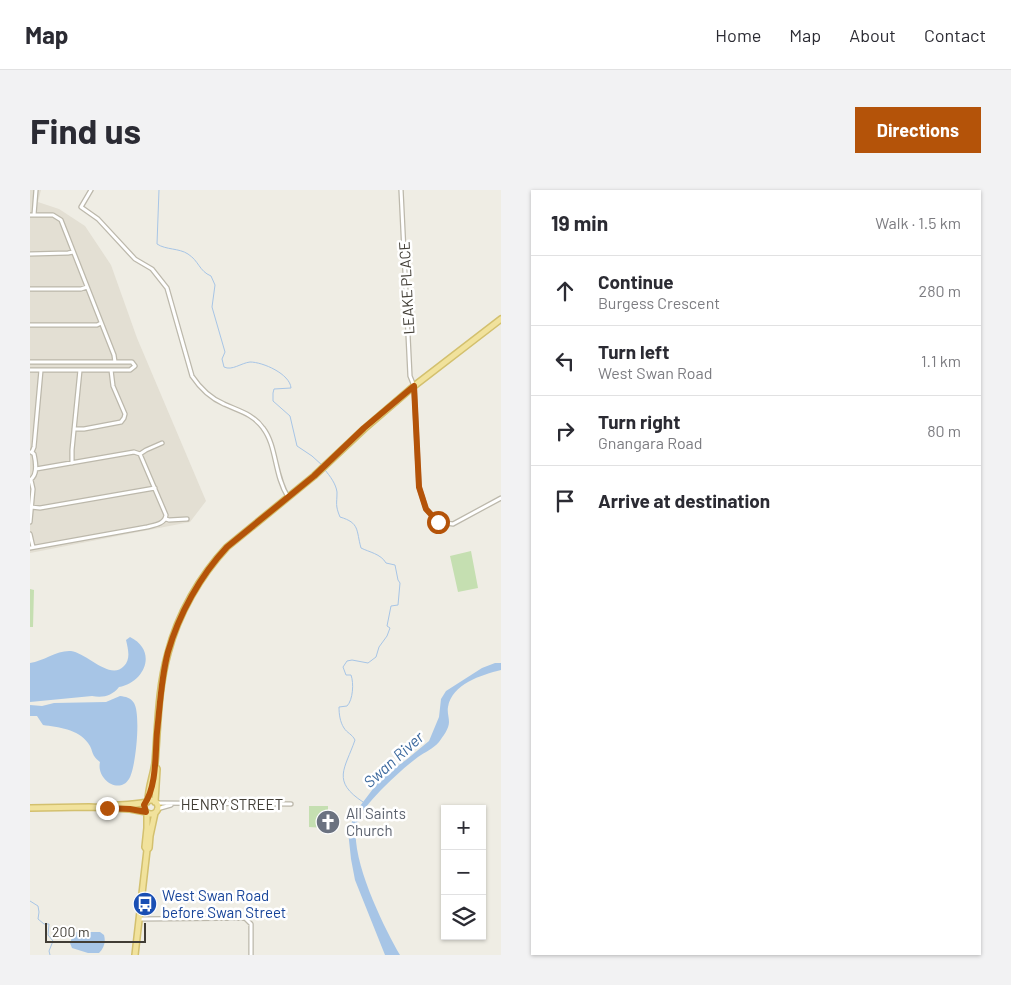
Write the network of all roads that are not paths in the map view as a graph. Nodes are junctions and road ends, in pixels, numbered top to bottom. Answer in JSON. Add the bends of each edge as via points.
{"nodes":[{"id":1,"x":36,"y":190,"type":"edge"},
{"id":2,"x":91,"y":190,"type":"edge"},
{"id":3,"x":401,"y":190,"type":"edge"},
{"id":4,"x":32,"y":215,"type":"edge"},
{"id":5,"x":73,"y":252,"type":"junction"},
{"id":6,"x":30,"y":254,"type":"edge"},
{"id":7,"x":87,"y":287,"type":"junction"},
{"id":8,"x":30,"y":289,"type":"edge"},
{"id":9,"x":501,"y":318,"type":"edge"},
{"id":10,"x":101,"y":323,"type":"junction"},
{"id":11,"x":30,"y":325,"type":"edge"},
{"id":12,"x":30,"y":362,"type":"edge"},
{"id":13,"x":115,"y":362,"type":"junction"},
{"id":14,"x":30,"y":370,"type":"edge"},
{"id":15,"x":41,"y":370,"type":"junction"},
{"id":16,"x":80,"y":370,"type":"junction"},
{"id":17,"x":111,"y":370,"type":"junction"},
{"id":18,"x":414,"y":386,"type":"junction"},
{"id":19,"x":74,"y":429,"type":"junction"},
{"id":20,"x":162,"y":443,"type":"dead end"},
{"id":21,"x":31,"y":452,"type":"edge"},
{"id":22,"x":140,"y":454,"type":"junction"},
{"id":23,"x":72,"y":463,"type":"junction"},
{"id":24,"x":36,"y":469,"type":"junction"},
{"id":25,"x":30,"y":480,"type":"edge"},
{"id":26,"x":155,"y":488,"type":"junction"},
{"id":27,"x":288,"y":497,"type":"junction"},
{"id":28,"x":501,"y":498,"type":"edge"},
{"id":29,"x":32,"y":507,"type":"junction"},
{"id":30,"x":166,"y":518,"type":"junction"},
{"id":31,"x":187,"y":519,"type":"dead end"},
{"id":32,"x":30,"y":522,"type":"edge"},
{"id":33,"x":30,"y":534,"type":"edge"},
{"id":34,"x":32,"y":548,"type":"edge"},
{"id":35,"x":155,"y":765,"type":"junction"},
{"id":36,"x":148,"y":801,"type":"junction"},
{"id":37,"x":292,"y":804,"type":"dead end"},
{"id":38,"x":88,"y":807,"type":"junction"},
{"id":39,"x":156,"y":807,"type":"junction"},
{"id":40,"x":30,"y":808,"type":"edge"},
{"id":41,"x":146,"y":812,"type":"junction"},
{"id":42,"x":146,"y":850,"type":"junction"},
{"id":43,"x":140,"y":919,"type":"junction"},
{"id":44,"x":135,"y":955,"type":"edge"},
{"id":45,"x":251,"y":955,"type":"edge"}],
"edges":[{"from":1,"to":4,"type":"street"},
{"from":2,"to":27,"type":"street","via":[[81,207],[98,218],[135,259],[161,279],[167,288],[192,376],[212,398],[251,415],[264,428],[279,481]]},
{"from":3,"to":18,"type":"street","name":"LEAKE PLACE","via":[[410,376]]},
{"from":4,"to":5,"type":"street","via":[[58,217]]},
{"from":5,"to":6,"type":"street"},
{"from":5,"to":7,"type":"street"},
{"from":7,"to":8,"type":"street"},
{"from":7,"to":10,"type":"street"},
{"from":9,"to":18,"type":"main road"},
{"from":10,"to":11,"type":"street"},
{"from":10,"to":13,"type":"street"},
{"from":12,"to":13,"type":"street"},
{"from":13,"to":17,"type":"street","via":[[132,362],[134,366],[130,370]]},
{"from":14,"to":15,"type":"street"},
{"from":15,"to":16,"type":"street"},
{"from":15,"to":21,"type":"street"},
{"from":16,"to":17,"type":"street"},
{"from":16,"to":19,"type":"street"},
{"from":17,"to":19,"type":"street","via":[[124,418],[121,422]]},
{"from":18,"to":27,"type":"main road"},
{"from":18,"to":28,"type":"street","name":"LEAKE PLACE","via":[[419,487],[426,509],[438,522],[453,524]]},
{"from":19,"to":23,"type":"street"},
{"from":20,"to":22,"type":"street"},
{"from":21,"to":24,"type":"street"},
{"from":22,"to":23,"type":"street","via":[[134,452]]},
{"from":22,"to":26,"type":"street"},
{"from":23,"to":24,"type":"street"},
{"from":24,"to":25,"type":"street"},
{"from":25,"to":29,"type":"street"},
{"from":26,"to":29,"type":"street"},
{"from":26,"to":30,"type":"street"},
{"from":27,"to":35,"type":"main road","via":[[215,559],[184,610],[165,668]]},
{"from":29,"to":32,"type":"street"},
{"from":30,"to":31,"type":"street"},
{"from":30,"to":34,"type":"street","via":[[148,527]]},
{"from":33,"to":34,"type":"street"},
{"from":35,"to":36,"type":"main road"},
{"from":35,"to":39,"type":"main road"},
{"from":36,"to":38,"type":"main road","via":[[129,806]]},
{"from":36,"to":39,"type":"main road"},
{"from":36,"to":41,"type":"main road","via":[[144,808]]},
{"from":37,"to":39,"type":"street","name":"HENRY STREET","via":[[174,804]]},
{"from":38,"to":40,"type":"main road"},
{"from":38,"to":41,"type":"main road"},
{"from":39,"to":41,"type":"main road"},
{"from":39,"to":42,"type":"main road"},
{"from":41,"to":42,"type":"main road"},
{"from":42,"to":43,"type":"main road"},
{"from":43,"to":44,"type":"main road"},
{"from":43,"to":45,"type":"street","via":[[245,918],[251,924]]}]}
